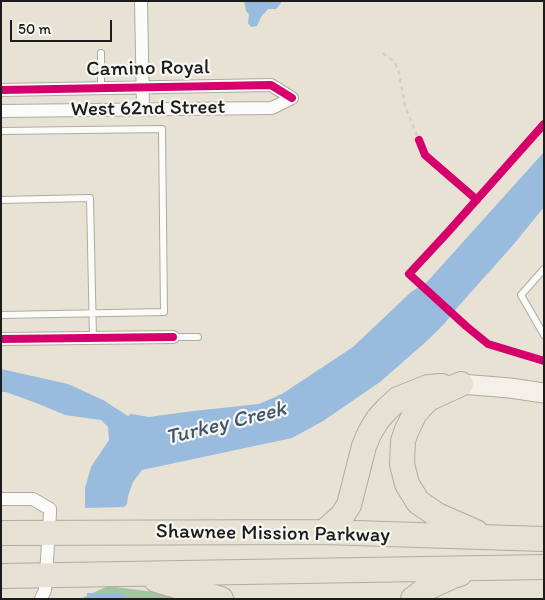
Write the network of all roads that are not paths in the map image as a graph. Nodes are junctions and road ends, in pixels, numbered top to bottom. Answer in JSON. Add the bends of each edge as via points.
{"nodes":[{"id":1,"x":141,"y":1,"type":"edge"},
{"id":2,"x":101,"y":53,"type":"dead end"},
{"id":3,"x":142,"y":87,"type":"junction"},
{"id":4,"x":101,"y":88,"type":"junction"},
{"id":5,"x":1,"y":90,"type":"edge"},
{"id":6,"x":292,"y":98,"type":"joint"},
{"id":7,"x":143,"y":109,"type":"junction"},
{"id":8,"x":1,"y":111,"type":"edge"},
{"id":9,"x":1,"y":131,"type":"edge"},
{"id":10,"x":1,"y":200,"type":"edge"},
{"id":11,"x":544,"y":269,"type":"edge"},
{"id":12,"x":92,"y":313,"type":"junction"},
{"id":13,"x":1,"y":315,"type":"edge"},
{"id":14,"x":544,"y":336,"type":"edge"},
{"id":15,"x":173,"y":337,"type":"joint"},
{"id":16,"x":198,"y":337,"type":"dead end"},
{"id":17,"x":93,"y":338,"type":"junction"},
{"id":18,"x":1,"y":339,"type":"edge"},
{"id":19,"x":461,"y":384,"type":"junction"},
{"id":20,"x":544,"y":393,"type":"edge"},
{"id":21,"x":1,"y":499,"type":"edge"},
{"id":22,"x":324,"y":532,"type":"junction"},
{"id":23,"x":49,"y":533,"type":"junction"},
{"id":24,"x":1,"y":534,"type":"edge"},
{"id":25,"x":489,"y":538,"type":"junction"},
{"id":26,"x":544,"y":539,"type":"edge"},
{"id":27,"x":504,"y":568,"type":"junction"},
{"id":28,"x":544,"y":568,"type":"edge"},
{"id":29,"x":133,"y":574,"type":"junction"},
{"id":30,"x":46,"y":575,"type":"junction"},
{"id":31,"x":1,"y":576,"type":"edge"},
{"id":32,"x":41,"y":599,"type":"edge"},
{"id":33,"x":220,"y":599,"type":"edge"},
{"id":34,"x":413,"y":599,"type":"edge"}],
"edges":[{"from":1,"to":3,"type":"street"},
{"from":2,"to":4,"type":"lane"},
{"from":3,"to":4,"type":"street","name":"Camino Royal"},
{"from":3,"to":6,"type":"street","name":"Camino Royal","via":[[271,85]]},
{"from":3,"to":7,"type":"street"},
{"from":4,"to":5,"type":"street","name":"Camino Royal"},
{"from":6,"to":7,"type":"street","name":"West 62nd Street","via":[[272,108]]},
{"from":7,"to":8,"type":"street","name":"West 62nd Street"},
{"from":9,"to":12,"type":"lane","via":[[162,129],[164,312]]},
{"from":10,"to":12,"type":"lane","via":[[90,198]]},
{"from":11,"to":14,"type":"lane","via":[[521,295]]},
{"from":12,"to":13,"type":"lane"},
{"from":12,"to":17,"type":"lane"},
{"from":15,"to":16,"type":"lane"},
{"from":15,"to":17,"type":"street"},
{"from":17,"to":18,"type":"street"},
{"from":19,"to":20,"type":"main road"},
{"from":19,"to":22,"type":"highway","via":[[428,387],[398,399],[387,409],[364,446],[349,505]]},
{"from":19,"to":25,"type":"highway","via":[[428,399],[415,413],[403,441],[402,464],[407,484],[426,509]]},
{"from":21,"to":23,"type":"street","via":[[33,499],[50,508]]},
{"from":22,"to":23,"type":"highway","name":"Shawnee Mission Parkway"},
{"from":22,"to":25,"type":"highway","name":"Shawnee Mission Parkway"},
{"from":23,"to":24,"type":"highway","name":"Shawnee Mission Parkway"},
{"from":23,"to":30,"type":"street"},
{"from":25,"to":26,"type":"highway","name":"Shawnee Mission Parkway"},
{"from":27,"to":28,"type":"highway","name":"Shawnee Mission Parkway"},
{"from":27,"to":29,"type":"highway","name":"Shawnee Mission Parkway"},
{"from":27,"to":34,"type":"highway","via":[[453,576],[427,588]]},
{"from":29,"to":30,"type":"highway","name":"Shawnee Mission Parkway"},
{"from":29,"to":33,"type":"highway"},
{"from":30,"to":31,"type":"highway","name":"Shawnee Mission Parkway"},
{"from":30,"to":32,"type":"street"}]}
